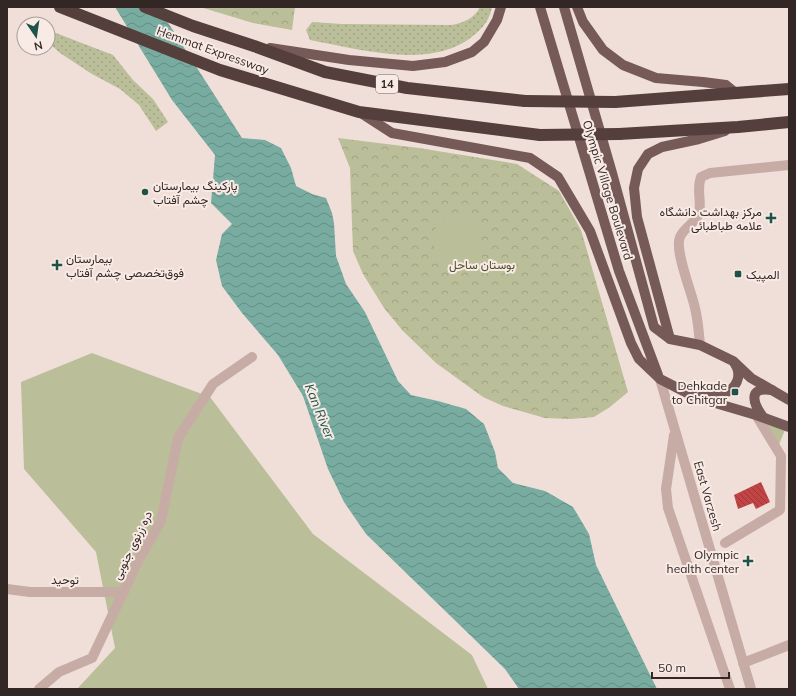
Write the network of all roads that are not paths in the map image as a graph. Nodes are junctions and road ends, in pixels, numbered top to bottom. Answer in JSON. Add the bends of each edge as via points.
{"nodes":[{"id":1,"x":60,"y":7,"type":"edge"},
{"id":2,"x":145,"y":7,"type":"edge"},
{"id":3,"x":501,"y":7,"type":"edge"},
{"id":4,"x":540,"y":7,"type":"edge"},
{"id":5,"x":564,"y":7,"type":"edge"},
{"id":6,"x":577,"y":7,"type":"edge"},
{"id":7,"x":254,"y":46,"type":"junction"},
{"id":8,"x":789,"y":89,"type":"edge"},
{"id":9,"x":737,"y":94,"type":"junction"},
{"id":10,"x":359,"y":112,"type":"junction"},
{"id":11,"x":789,"y":122,"type":"edge"},
{"id":12,"x":738,"y":127,"type":"junction"},
{"id":13,"x":789,"y":166,"type":"edge"},
{"id":14,"x":670,"y":339,"type":"junction"},
{"id":15,"x":700,"y":345,"type":"junction"},
{"id":16,"x":252,"y":357,"type":"dead end"},
{"id":17,"x":733,"y":361,"type":"junction"},
{"id":18,"x":660,"y":379,"type":"junction"},
{"id":19,"x":774,"y":390,"type":"junction"},
{"id":20,"x":695,"y":397,"type":"junction"},
{"id":21,"x":789,"y":400,"type":"edge"},
{"id":22,"x":760,"y":416,"type":"junction"},
{"id":23,"x":789,"y":426,"type":"edge"},
{"id":24,"x":675,"y":431,"type":"junction"},
{"id":25,"x":725,"y":543,"type":"dead end"},
{"id":26,"x":7,"y":589,"type":"edge"},
{"id":27,"x":124,"y":592,"type":"junction"},
{"id":28,"x":789,"y":644,"type":"edge"},
{"id":29,"x":743,"y":663,"type":"junction"},
{"id":30,"x":38,"y":689,"type":"edge"},
{"id":31,"x":730,"y":689,"type":"edge"},
{"id":32,"x":751,"y":689,"type":"edge"}],
"edges":[{"from":1,"to":10,"type":"highway","name":"Hemmat Expressway","via":[[220,70]]},
{"from":2,"to":7,"type":"highway","number":"14"},
{"from":3,"to":7,"type":"main road","via":[[497,20],[484,42],[472,52],[445,62],[413,66]]},
{"from":4,"to":18,"type":"main road","name":"Olympic Village Boulevard","via":[[619,271]]},
{"from":5,"to":14,"type":"main road","name":"Olympic Village Boulevard","via":[[654,327]]},
{"from":6,"to":9,"type":"main road","via":[[582,22],[603,50],[623,65],[656,78],[726,85]]},
{"from":7,"to":9,"type":"highway","number":"14","bridge":true,"via":[[325,72],[406,88],[525,101],[615,102]]},
{"from":8,"to":9,"type":"highway","number":"14"},
{"from":10,"to":12,"type":"highway","name":"Hemmat Expressway","bridge":true,"via":[[540,135],[619,134]]},
{"from":10,"to":18,"type":"main road","via":[[392,133],[530,158],[558,177],[590,231],[639,359]]},
{"from":11,"to":12,"type":"highway"},
{"from":12,"to":14,"type":"main road","via":[[662,147],[648,154],[638,169],[634,188],[637,217]]},
{"from":13,"to":15,"type":"street","via":[[710,173],[701,177],[698,184],[697,219],[688,226],[680,238],[680,254],[696,309]]},
{"from":14,"to":15,"type":"main road"},
{"from":15,"to":17,"type":"main road"},
{"from":16,"to":27,"type":"street","name":"دره زرنوی جنوبی","via":[[213,384],[178,438],[160,520]]},
{"from":17,"to":19,"type":"main road","via":[[751,378]]},
{"from":17,"to":20,"type":"main road","via":[[740,370],[736,384],[731,390],[722,394]]},
{"from":18,"to":20,"type":"main road"},
{"from":18,"to":24,"type":"street","name":"East Varzesh"},
{"from":19,"to":21,"type":"main road"},
{"from":19,"to":22,"type":"main road","via":[[757,392],[754,400]]},
{"from":20,"to":22,"type":"main road"},
{"from":22,"to":23,"type":"main road"},
{"from":22,"to":25,"type":"street","via":[[781,456],[780,510]]},
{"from":24,"to":29,"type":"street","name":"East Varzesh"},
{"from":24,"to":31,"type":"street","via":[[666,488],[668,508]]},
{"from":26,"to":27,"type":"street","name":"توحید","via":[[30,592]]},
{"from":27,"to":30,"type":"street","name":"دره زرنوی جنوبی","via":[[92,658],[59,672]]},
{"from":28,"to":29,"type":"street"},
{"from":29,"to":32,"type":"street","name":"East Varzesh"}]}
